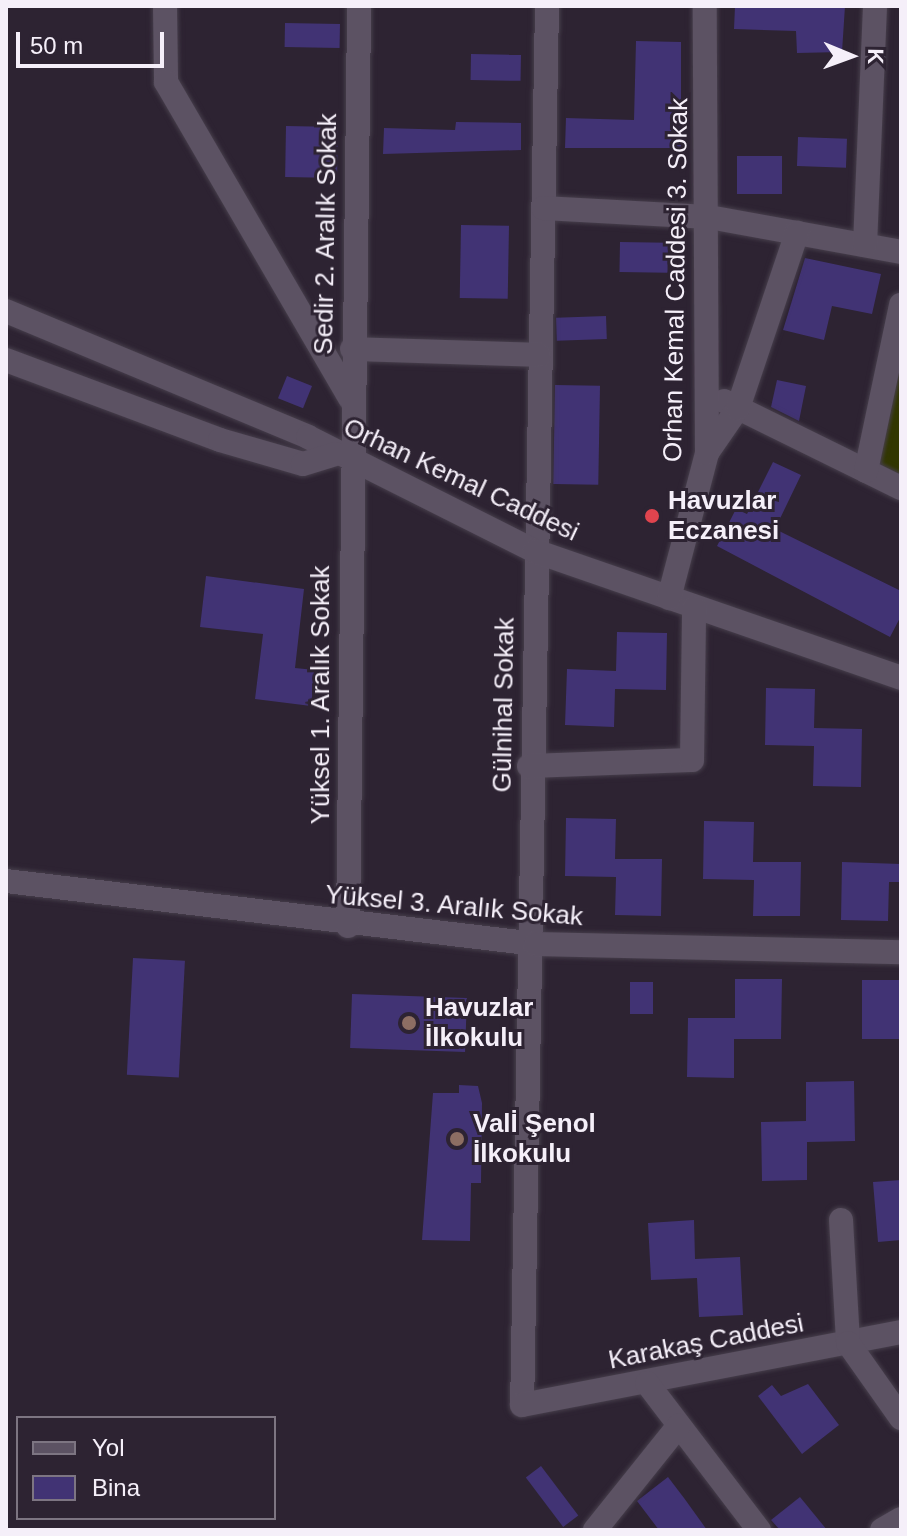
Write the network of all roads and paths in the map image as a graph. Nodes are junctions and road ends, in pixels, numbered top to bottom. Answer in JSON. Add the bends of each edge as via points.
{"nodes":[{"id":1,"x":165,"y":6,"type":"edge"},
{"id":2,"x":359,"y":6,"type":"edge"},
{"id":3,"x":547,"y":6,"type":"edge"},
{"id":4,"x":705,"y":6,"type":"edge"},
{"id":5,"x":875,"y":6,"type":"edge"},
{"id":6,"x":543,"y":208,"type":"junction"},
{"id":7,"x":709,"y":217,"type":"junction"},
{"id":8,"x":797,"y":233,"type":"junction"},
{"id":9,"x":865,"y":245,"type":"junction"},
{"id":10,"x":901,"y":252,"type":"edge"},
{"id":11,"x":901,"y":305,"type":"edge"},
{"id":12,"x":6,"y":311,"type":"edge"},
{"id":13,"x":352,"y":349,"type":"junction"},
{"id":14,"x":539,"y":355,"type":"junction"},
{"id":15,"x":6,"y":360,"type":"edge"},
{"id":16,"x":707,"y":393,"type":"junction"},
{"id":17,"x":351,"y":399,"type":"junction"},
{"id":18,"x":738,"y":408,"type":"junction"},
{"id":19,"x":707,"y":453,"type":"junction"},
{"id":20,"x":343,"y":459,"type":"junction"},
{"id":21,"x":866,"y":471,"type":"junction"},
{"id":22,"x":901,"y":488,"type":"edge"},
{"id":23,"x":535,"y":551,"type":"junction"},
{"id":24,"x":669,"y":598,"type":"junction"},
{"id":25,"x":694,"y":608,"type":"junction"},
{"id":26,"x":901,"y":678,"type":"edge"},
{"id":27,"x":529,"y":766,"type":"junction"},
{"id":28,"x":6,"y":881,"type":"edge"},
{"id":29,"x":348,"y":926,"type":"junction"},
{"id":30,"x":536,"y":944,"type":"junction"},
{"id":31,"x":901,"y":952,"type":"edge"},
{"id":32,"x":841,"y":1220,"type":"dead end"},
{"id":33,"x":901,"y":1332,"type":"edge"},
{"id":34,"x":848,"y":1343,"type":"junction"},
{"id":35,"x":647,"y":1383,"type":"junction"},
{"id":36,"x":522,"y":1405,"type":"joint"},
{"id":37,"x":901,"y":1418,"type":"edge"},
{"id":38,"x":679,"y":1425,"type":"junction"},
{"id":39,"x":901,"y":1519,"type":"edge"},
{"id":40,"x":595,"y":1530,"type":"edge"},
{"id":41,"x":759,"y":1530,"type":"edge"},
{"id":42,"x":882,"y":1530,"type":"edge"}],
"edges":[{"from":1,"to":17,"type":"street","via":[[166,82]]},
{"from":2,"to":13,"type":"street","name":"Sedir 2. Aralık Sokak"},
{"from":3,"to":6,"type":"street","name":"Gülnihal Sokak"},
{"from":4,"to":7,"type":"street","name":"Orhan Kemal Caddesi 3. Sokak"},
{"from":5,"to":9,"type":"street"},
{"from":6,"to":7,"type":"street"},
{"from":6,"to":14,"type":"street","name":"Gülnihal Sokak"},
{"from":7,"to":8,"type":"street"},
{"from":7,"to":16,"type":"street","name":"Orhan Kemal Caddesi 3. Sokak"},
{"from":8,"to":9,"type":"street"},
{"from":8,"to":18,"type":"street"},
{"from":9,"to":10,"type":"street"},
{"from":11,"to":21,"type":"street"},
{"from":12,"to":20,"type":"street","name":"Orhan Kemal Caddesi"},
{"from":13,"to":14,"type":"street"},
{"from":13,"to":17,"type":"street","name":"Sedir 2. Aralık Sokak"},
{"from":14,"to":23,"type":"street","name":"Gülnihal Sokak"},
{"from":15,"to":20,"type":"street","via":[[262,452],[303,464]]},
{"from":16,"to":18,"type":"street"},
{"from":16,"to":19,"type":"street","name":"Orhan Kemal Caddesi 3. Sokak"},
{"from":17,"to":20,"type":"street","name":"Sedir 2. Aralık Sokak"},
{"from":18,"to":19,"type":"street"},
{"from":18,"to":21,"type":"street"},
{"from":19,"to":24,"type":"street","name":"Orhan Kemal Caddesi 3. Sokak"},
{"from":20,"to":23,"type":"street","name":"Orhan Kemal Caddesi"},
{"from":20,"to":29,"type":"street","name":"Yüksel 1. Aralık Sokak"},
{"from":21,"to":22,"type":"street"},
{"from":23,"to":24,"type":"street","name":"Orhan Kemal Caddesi"},
{"from":23,"to":27,"type":"street","name":"Gülnihal Sokak"},
{"from":24,"to":25,"type":"street","name":"Orhan Kemal Caddesi"},
{"from":25,"to":26,"type":"street","name":"Orhan Kemal Caddesi"},
{"from":25,"to":27,"type":"street","via":[[692,760]]},
{"from":27,"to":30,"type":"street","name":"Gülnihal Sokak"},
{"from":28,"to":29,"type":"street","name":"Yüksel 3. Aralık Sokak"},
{"from":29,"to":30,"type":"street","name":"Yüksel 3. Aralık Sokak"},
{"from":30,"to":31,"type":"street","name":"Yüksel 3. Aralık Sokak"},
{"from":30,"to":36,"type":"street","name":"Gülnihal Sokak"},
{"from":32,"to":34,"type":"street"},
{"from":33,"to":34,"type":"street","name":"Karakaş Caddesi"},
{"from":34,"to":35,"type":"street","name":"Karakaş Caddesi"},
{"from":34,"to":37,"type":"street"},
{"from":35,"to":36,"type":"street","name":"Karakaş Caddesi"},
{"from":35,"to":38,"type":"street"},
{"from":38,"to":40,"type":"street"},
{"from":38,"to":41,"type":"street"},
{"from":39,"to":42,"type":"street"}]}
